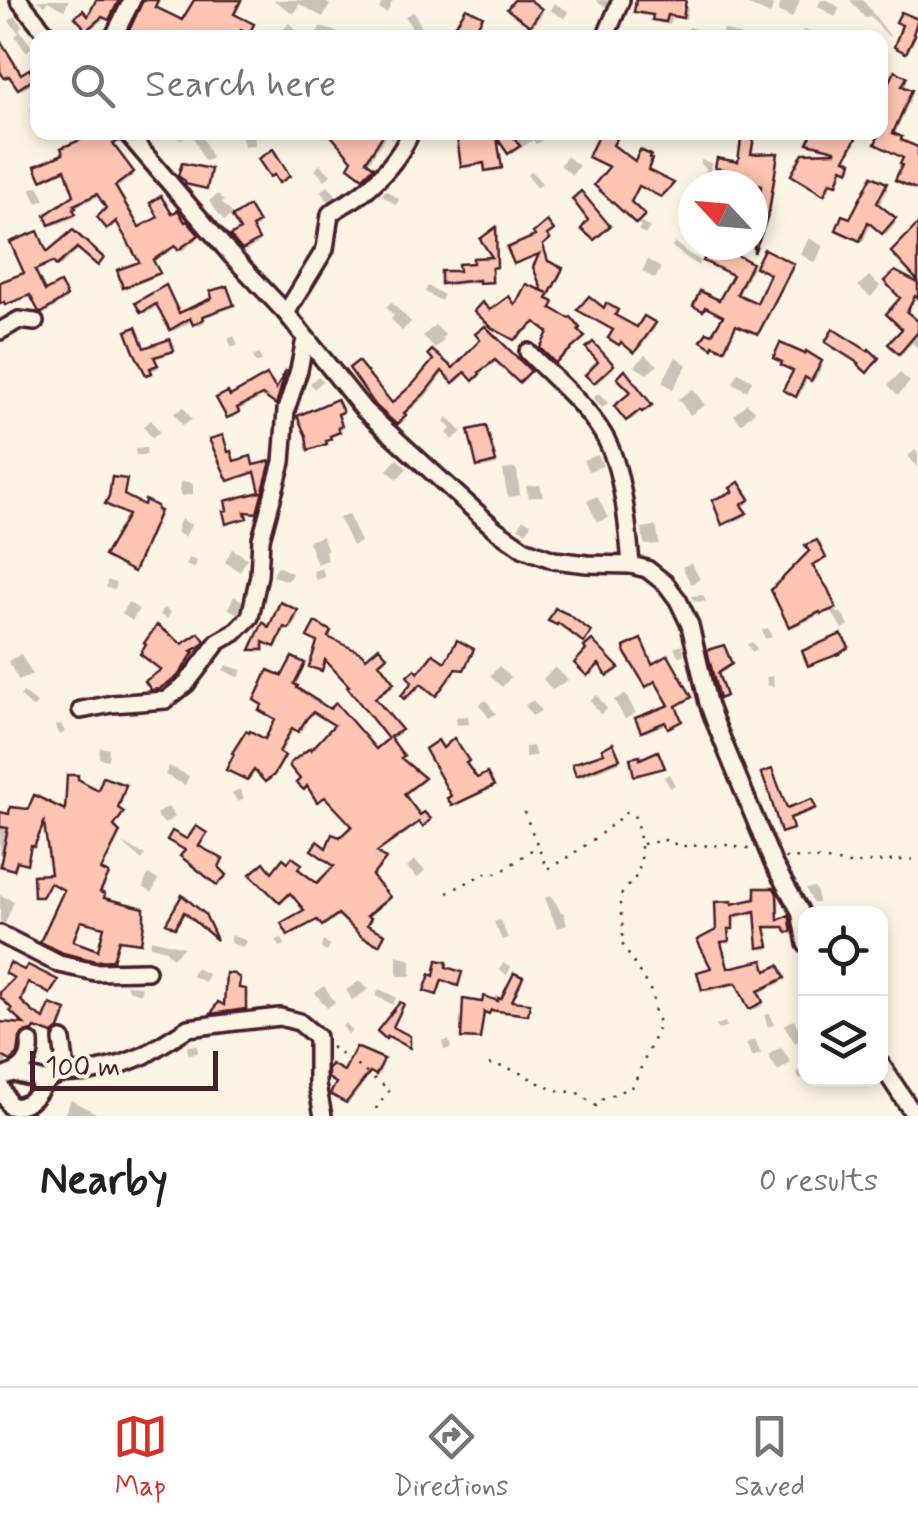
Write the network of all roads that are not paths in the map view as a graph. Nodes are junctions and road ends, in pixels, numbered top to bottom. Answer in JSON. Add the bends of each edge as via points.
{"nodes":[{"id":1,"x":19,"y":0,"type":"edge"},
{"id":2,"x":132,"y":0,"type":"edge"},
{"id":3,"x":622,"y":0,"type":"edge"},
{"id":4,"x":43,"y":30,"type":"edge"},
{"id":5,"x":117,"y":30,"type":"edge"},
{"id":6,"x":609,"y":30,"type":"edge"},
{"id":7,"x":133,"y":140,"type":"edge"},
{"id":8,"x":408,"y":140,"type":"edge"},
{"id":9,"x":286,"y":313,"type":"junction"},
{"id":10,"x":36,"y":322,"type":"dead end"},
{"id":11,"x":0,"y":331,"type":"edge"},
{"id":12,"x":306,"y":339,"type":"junction"},
{"id":13,"x":528,"y":352,"type":"dead end"},
{"id":14,"x":631,"y":565,"type":"junction"},
{"id":15,"x":81,"y":710,"type":"dead end"},
{"id":16,"x":798,"y":907,"type":"edge"},
{"id":17,"x":0,"y":934,"type":"edge"},
{"id":18,"x":147,"y":971,"type":"dead end"},
{"id":19,"x":62,"y":1040,"type":"dead end"},
{"id":20,"x":30,"y":1042,"type":"dead end"},
{"id":21,"x":888,"y":1076,"type":"edge"},
{"id":22,"x":53,"y":1077,"type":"junction"},
{"id":23,"x":4,"y":1079,"type":"edge"},
{"id":24,"x":323,"y":1116,"type":"edge"},
{"id":25,"x":915,"y":1116,"type":"edge"}],
"edges":[{"from":1,"to":4,"type":"street"},
{"from":2,"to":5,"type":"street"},
{"from":3,"to":6,"type":"street"},
{"from":7,"to":9,"type":"street"},
{"from":8,"to":9,"type":"street","via":[[374,182],[330,214],[325,249]]},
{"from":9,"to":12,"type":"street"},
{"from":10,"to":11,"type":"street","via":[[19,320]]},
{"from":12,"to":14,"type":"street","via":[[364,410],[508,539],[554,560]]},
{"from":12,"to":15,"type":"street","via":[[260,539],[250,617],[166,700]]},
{"from":13,"to":14,"type":"street","via":[[605,436],[622,492]]},
{"from":14,"to":16,"type":"street","via":[[656,574],[684,611],[711,712]]},
{"from":17,"to":18,"type":"street","via":[[59,964],[94,972]]},
{"from":19,"to":22,"type":"street","via":[[65,1062]]},
{"from":20,"to":23,"type":"street","via":[[32,1054],[23,1068]]},
{"from":21,"to":25,"type":"street"},
{"from":22,"to":23,"type":"street"},
{"from":22,"to":23,"type":"street","via":[[30,1103],[16,1108]]},
{"from":22,"to":24,"type":"street","via":[[122,1064],[188,1028],[280,1017],[317,1037]]}]}
